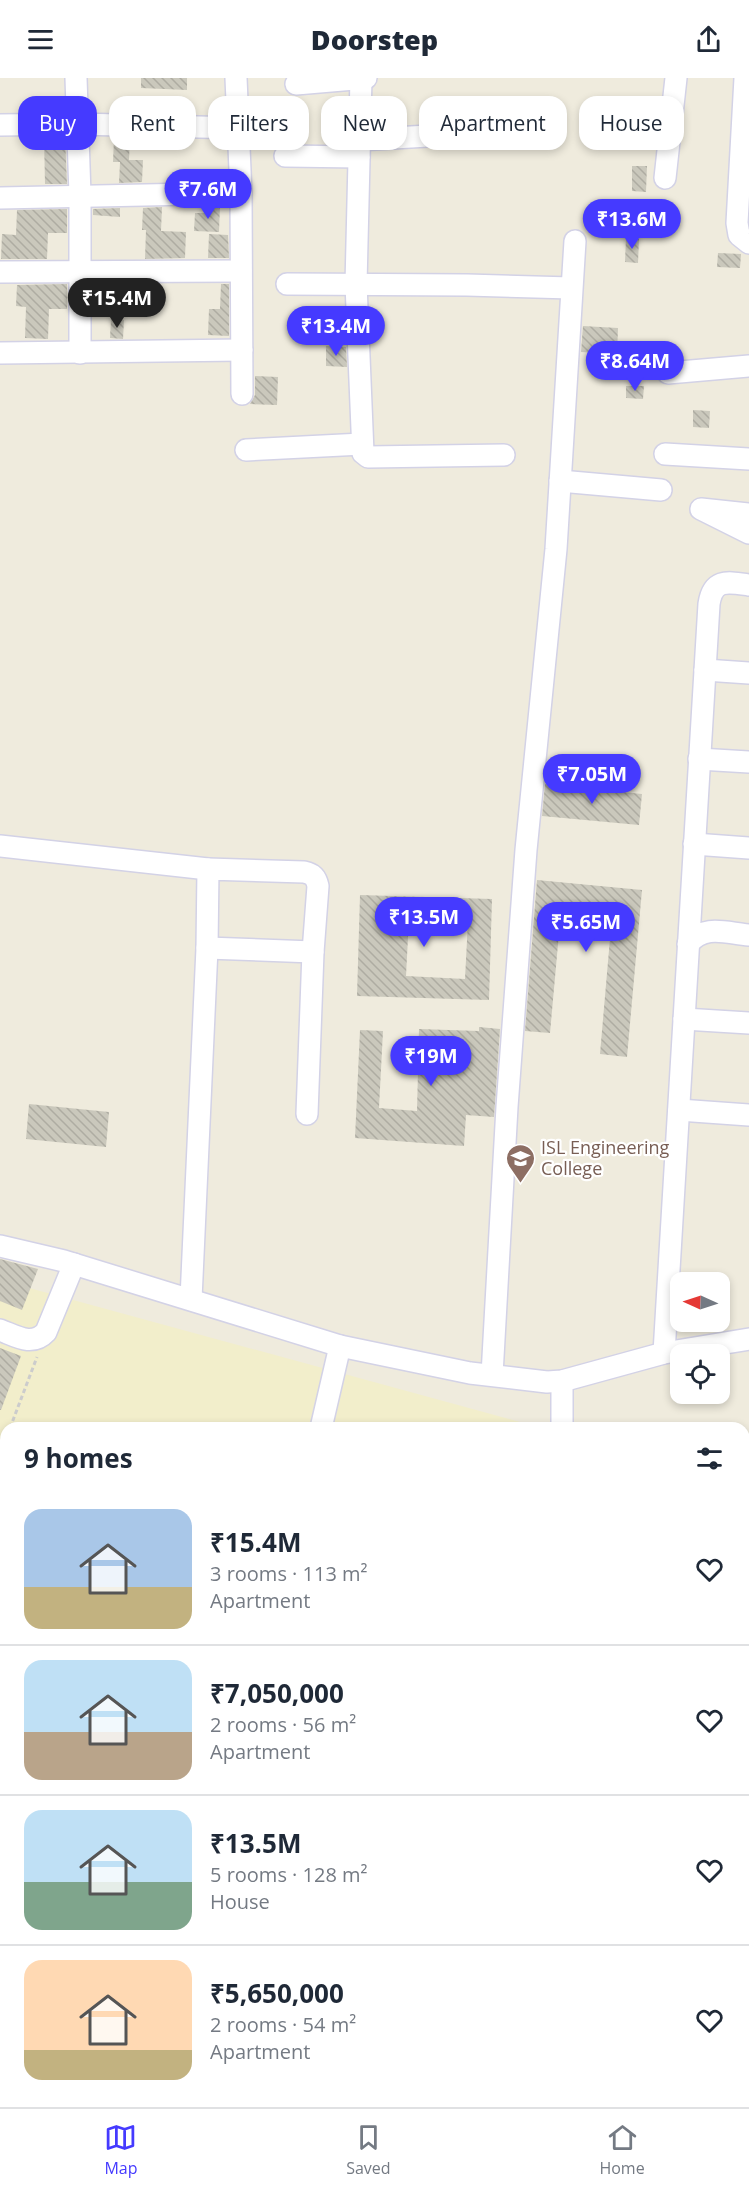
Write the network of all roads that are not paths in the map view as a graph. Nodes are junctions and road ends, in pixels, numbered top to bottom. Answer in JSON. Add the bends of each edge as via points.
{"nodes":[{"id":1,"x":76,"y":78,"type":"edge"},
{"id":2,"x":236,"y":78,"type":"edge"},
{"id":3,"x":361,"y":78,"type":"edge"},
{"id":4,"x":366,"y":78,"type":"edge"},
{"id":5,"x":676,"y":78,"type":"edge"},
{"id":6,"x":745,"y":78,"type":"edge"},
{"id":7,"x":296,"y":84,"type":"dead end"},
{"id":8,"x":77,"y":96,"type":"edge"},
{"id":9,"x":237,"y":96,"type":"edge"},
{"id":10,"x":360,"y":96,"type":"edge"},
{"id":11,"x":97,"y":124,"type":"edge"},
{"id":12,"x":0,"y":125,"type":"edge"},
{"id":13,"x":18,"y":125,"type":"edge"},
{"id":14,"x":208,"y":127,"type":"edge"},
{"id":15,"x":79,"y":150,"type":"edge"},
{"id":16,"x":240,"y":150,"type":"edge"},
{"id":17,"x":340,"y":150,"type":"edge"},
{"id":18,"x":359,"y":150,"type":"edge"},
{"id":19,"x":285,"y":156,"type":"dead end"},
{"id":20,"x":665,"y":178,"type":"dead end"},
{"id":21,"x":241,"y":193,"type":"junction"},
{"id":22,"x":80,"y":195,"type":"junction"},
{"id":23,"x":0,"y":198,"type":"edge"},
{"id":24,"x":575,"y":241,"type":"dead end"},
{"id":25,"x":749,"y":243,"type":"edge"},
{"id":26,"x":81,"y":271,"type":"junction"},
{"id":27,"x":241,"y":271,"type":"junction"},
{"id":28,"x":0,"y":272,"type":"edge"},
{"id":29,"x":287,"y":284,"type":"dead end"},
{"id":30,"x":356,"y":284,"type":"junction"},
{"id":31,"x":571,"y":288,"type":"junction"},
{"id":32,"x":242,"y":350,"type":"junction"},
{"id":33,"x":0,"y":353,"type":"edge"},
{"id":34,"x":80,"y":353,"type":"junction"},
{"id":35,"x":749,"y":366,"type":"edge"},
{"id":36,"x":668,"y":373,"type":"dead end"},
{"id":37,"x":242,"y":394,"type":"dead end"},
{"id":38,"x":362,"y":444,"type":"junction"},
{"id":39,"x":246,"y":450,"type":"dead end"},
{"id":40,"x":504,"y":454,"type":"dead end"},
{"id":41,"x":665,"y":454,"type":"dead end"},
{"id":42,"x":749,"y":459,"type":"edge"},
{"id":43,"x":560,"y":481,"type":"junction"},
{"id":44,"x":661,"y":490,"type":"dead end"},
{"id":45,"x":749,"y":514,"type":"edge"},
{"id":46,"x":749,"y":533,"type":"edge"},
{"id":47,"x":749,"y":585,"type":"edge"},
{"id":48,"x":705,"y":670,"type":"junction"},
{"id":49,"x":749,"y":673,"type":"edge"},
{"id":50,"x":699,"y":759,"type":"junction"},
{"id":51,"x":749,"y":762,"type":"edge"},
{"id":52,"x":694,"y":844,"type":"junction"},
{"id":53,"x":0,"y":846,"type":"edge"},
{"id":54,"x":749,"y":848,"type":"edge"},
{"id":55,"x":208,"y":869,"type":"junction"},
{"id":56,"x":749,"y":935,"type":"edge"},
{"id":57,"x":688,"y":944,"type":"junction"},
{"id":58,"x":207,"y":948,"type":"junction"},
{"id":59,"x":313,"y":952,"type":"junction"},
{"id":60,"x":684,"y":1019,"type":"junction"},
{"id":61,"x":749,"y":1023,"type":"edge"},
{"id":62,"x":678,"y":1110,"type":"junction"},
{"id":63,"x":307,"y":1114,"type":"dead end"},
{"id":64,"x":749,"y":1115,"type":"edge"},
{"id":65,"x":0,"y":1246,"type":"edge"},
{"id":66,"x":74,"y":1264,"type":"junction"},
{"id":67,"x":191,"y":1299,"type":"junction"},
{"id":68,"x":0,"y":1330,"type":"edge"},
{"id":69,"x":749,"y":1339,"type":"edge"},
{"id":70,"x":340,"y":1346,"type":"junction"},
{"id":71,"x":664,"y":1353,"type":"junction"},
{"id":72,"x":492,"y":1375,"type":"junction"},
{"id":73,"x":562,"y":1381,"type":"junction"},
{"id":74,"x":322,"y":1422,"type":"edge"},
{"id":75,"x":562,"y":1422,"type":"edge"}],
"edges":[{"from":1,"to":8,"type":"street"},
{"from":2,"to":9,"type":"street"},
{"from":3,"to":4,"type":"street"},
{"from":3,"to":7,"type":"street"},
{"from":3,"to":10,"type":"street"},
{"from":5,"to":20,"type":"street"},
{"from":6,"to":25,"type":"street","via":[[737,223],[739,235]]},
{"from":11,"to":14,"type":"street"},
{"from":12,"to":13,"type":"street"},
{"from":15,"to":22,"type":"street"},
{"from":16,"to":21,"type":"street"},
{"from":17,"to":19,"type":"street"},
{"from":18,"to":30,"type":"street"},
{"from":21,"to":22,"type":"street"},
{"from":21,"to":27,"type":"street"},
{"from":22,"to":23,"type":"street"},
{"from":22,"to":26,"type":"street"},
{"from":24,"to":31,"type":"street"},
{"from":26,"to":27,"type":"street"},
{"from":26,"to":28,"type":"street"},
{"from":26,"to":34,"type":"street"},
{"from":27,"to":32,"type":"street"},
{"from":29,"to":30,"type":"street"},
{"from":30,"to":31,"type":"street"},
{"from":30,"to":38,"type":"street"},
{"from":31,"to":43,"type":"street"},
{"from":32,"to":34,"type":"street"},
{"from":32,"to":37,"type":"street"},
{"from":33,"to":34,"type":"street"},
{"from":35,"to":36,"type":"street"},
{"from":38,"to":39,"type":"street"},
{"from":38,"to":40,"type":"street","via":[[368,457]]},
{"from":41,"to":42,"type":"street"},
{"from":43,"to":44,"type":"street"},
{"from":43,"to":72,"type":"street","via":[[526,850]]},
{"from":45,"to":46,"type":"street","via":[[701,509]]},
{"from":47,"to":48,"type":"street","via":[[731,582],[717,585],[711,593]]},
{"from":48,"to":49,"type":"street"},
{"from":48,"to":50,"type":"street"},
{"from":50,"to":51,"type":"street"},
{"from":50,"to":52,"type":"street"},
{"from":52,"to":54,"type":"street"},
{"from":52,"to":57,"type":"street"},
{"from":53,"to":55,"type":"street"},
{"from":55,"to":58,"type":"street"},
{"from":55,"to":59,"type":"street","via":[[311,874],[318,886]]},
{"from":56,"to":57,"type":"street","via":[[708,931],[697,934]]},
{"from":57,"to":60,"type":"street"},
{"from":58,"to":59,"type":"street"},
{"from":58,"to":67,"type":"street"},
{"from":59,"to":63,"type":"street"},
{"from":60,"to":61,"type":"street"},
{"from":60,"to":62,"type":"street"},
{"from":62,"to":64,"type":"street"},
{"from":62,"to":71,"type":"street"},
{"from":65,"to":66,"type":"street"},
{"from":66,"to":67,"type":"street"},
{"from":66,"to":68,"type":"street","via":[[41,1337],[24,1340]]},
{"from":67,"to":70,"type":"street"},
{"from":69,"to":71,"type":"street"},
{"from":70,"to":72,"type":"street"},
{"from":70,"to":74,"type":"street"},
{"from":71,"to":73,"type":"street"},
{"from":72,"to":73,"type":"street"},
{"from":73,"to":75,"type":"street"}]}
